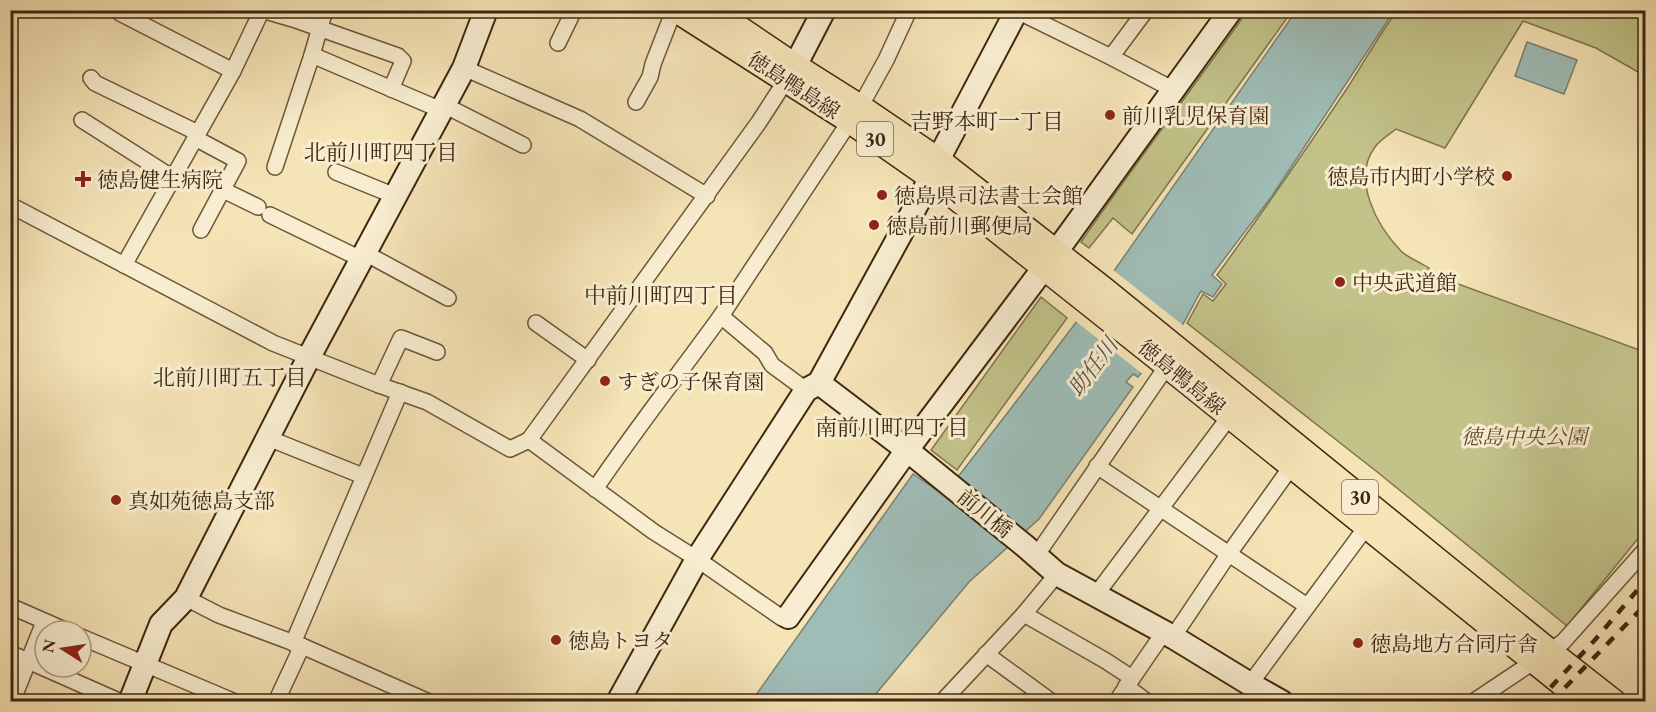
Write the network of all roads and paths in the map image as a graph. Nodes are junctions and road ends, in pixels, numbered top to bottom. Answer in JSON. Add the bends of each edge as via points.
{"nodes":[{"id":1,"x":262,"y":10,"type":"edge"},
{"id":2,"x":325,"y":10,"type":"edge"},
{"id":3,"x":486,"y":10,"type":"edge"},
{"id":4,"x":574,"y":10,"type":"edge"},
{"id":5,"x":675,"y":10,"type":"edge"},
{"id":6,"x":712,"y":10,"type":"edge"},
{"id":7,"x":824,"y":10,"type":"edge"},
{"id":8,"x":909,"y":10,"type":"edge"},
{"id":9,"x":1146,"y":10,"type":"edge"},
{"id":10,"x":1231,"y":10,"type":"edge"},
{"id":11,"x":1017,"y":11,"type":"edge"},
{"id":12,"x":120,"y":13,"type":"dead end"},
{"id":13,"x":320,"y":29,"type":"junction"},
{"id":14,"x":558,"y":43,"type":"dead end"},
{"id":15,"x":312,"y":55,"type":"junction"},
{"id":16,"x":1112,"y":57,"type":"junction"},
{"id":17,"x":464,"y":68,"type":"junction"},
{"id":18,"x":233,"y":71,"type":"junction"},
{"id":19,"x":791,"y":73,"type":"junction"},
{"id":20,"x":91,"y":78,"type":"dead end"},
{"id":21,"x":391,"y":89,"type":"junction"},
{"id":22,"x":1174,"y":90,"type":"junction"},
{"id":23,"x":636,"y":102,"type":"dead end"},
{"id":24,"x":443,"y":107,"type":"junction"},
{"id":25,"x":855,"y":114,"type":"junction"},
{"id":26,"x":82,"y":120,"type":"dead end"},
{"id":27,"x":197,"y":135,"type":"junction"},
{"id":28,"x":523,"y":145,"type":"dead end"},
{"id":29,"x":275,"y":167,"type":"dead end"},
{"id":30,"x":934,"y":169,"type":"junction"},
{"id":31,"x":336,"y":172,"type":"dead end"},
{"id":32,"x":173,"y":178,"type":"junction"},
{"id":33,"x":221,"y":189,"type":"junction"},
{"id":34,"x":395,"y":196,"type":"junction"},
{"id":35,"x":707,"y":196,"type":"junction"},
{"id":36,"x":10,"y":205,"type":"edge"},
{"id":37,"x":201,"y":230,"type":"dead end"},
{"id":38,"x":363,"y":256,"type":"junction"},
{"id":39,"x":1050,"y":259,"type":"junction"},
{"id":40,"x":124,"y":265,"type":"junction"},
{"id":41,"x":448,"y":298,"type":"dead end"},
{"id":42,"x":721,"y":316,"type":"junction"},
{"id":43,"x":536,"y":323,"type":"dead end"},
{"id":44,"x":437,"y":352,"type":"dead end"},
{"id":45,"x":1166,"y":356,"type":"junction"},
{"id":46,"x":309,"y":357,"type":"junction"},
{"id":47,"x":588,"y":360,"type":"junction"},
{"id":48,"x":379,"y":385,"type":"junction"},
{"id":49,"x":813,"y":387,"type":"junction"},
{"id":50,"x":400,"y":392,"type":"junction"},
{"id":51,"x":1230,"y":416,"type":"junction"},
{"id":52,"x":268,"y":438,"type":"junction"},
{"id":53,"x":529,"y":440,"type":"junction"},
{"id":54,"x":907,"y":450,"type":"junction"},
{"id":55,"x":1298,"y":458,"type":"junction"},
{"id":56,"x":1097,"y":466,"type":"junction"},
{"id":57,"x":363,"y":476,"type":"junction"},
{"id":58,"x":595,"y":489,"type":"junction"},
{"id":59,"x":1160,"y":509,"type":"junction"},
{"id":60,"x":1367,"y":526,"type":"junction"},
{"id":61,"x":1646,"y":549,"type":"edge"},
{"id":62,"x":1030,"y":551,"type":"junction"},
{"id":63,"x":1228,"y":555,"type":"junction"},
{"id":64,"x":697,"y":559,"type":"junction"},
{"id":65,"x":1057,"y":574,"type":"junction"},
{"id":66,"x":1095,"y":596,"type":"junction"},
{"id":67,"x":186,"y":598,"type":"junction"},
{"id":68,"x":10,"y":606,"type":"edge"},
{"id":69,"x":1307,"y":606,"type":"junction"},
{"id":70,"x":1024,"y":614,"type":"junction"},
{"id":71,"x":788,"y":617,"type":"joint"},
{"id":72,"x":38,"y":619,"type":"edge"},
{"id":73,"x":1168,"y":635,"type":"junction"},
{"id":74,"x":93,"y":642,"type":"edge"},
{"id":75,"x":297,"y":645,"type":"junction"},
{"id":76,"x":33,"y":648,"type":"edge"},
{"id":77,"x":10,"y":654,"type":"edge"},
{"id":78,"x":986,"y":654,"type":"junction"},
{"id":79,"x":1541,"y":656,"type":"junction"},
{"id":80,"x":28,"y":660,"type":"junction"},
{"id":81,"x":146,"y":663,"type":"junction"},
{"id":82,"x":1129,"y":682,"type":"junction"},
{"id":83,"x":1250,"y":684,"type":"junction"},
{"id":84,"x":11,"y":701,"type":"edge"},
{"id":85,"x":121,"y":702,"type":"edge"},
{"id":86,"x":130,"y":702,"type":"edge"},
{"id":87,"x":235,"y":702,"type":"edge"},
{"id":88,"x":276,"y":702,"type":"edge"},
{"id":89,"x":429,"y":702,"type":"edge"},
{"id":90,"x":618,"y":702,"type":"edge"},
{"id":91,"x":942,"y":702,"type":"edge"},
{"id":92,"x":1052,"y":702,"type":"edge"},
{"id":93,"x":1116,"y":702,"type":"edge"},
{"id":94,"x":1148,"y":702,"type":"edge"},
{"id":95,"x":1282,"y":702,"type":"edge"},
{"id":96,"x":1473,"y":702,"type":"edge"},
{"id":97,"x":1585,"y":702,"type":"edge"},
{"id":98,"x":1614,"y":702,"type":"edge"}],
"edges":[{"from":1,"to":13,"type":"street"},
{"from":1,"to":18,"type":"street"},
{"from":2,"to":13,"type":"street"},
{"from":3,"to":17,"type":"street"},
{"from":4,"to":14,"type":"street"},
{"from":5,"to":19,"type":"main road","name":"徳島鴨島線","number":"30"},
{"from":5,"to":23,"type":"street","via":[[650,77]]},
{"from":6,"to":19,"type":"main road","name":"徳島鴨島線","number":"30"},
{"from":7,"to":19,"type":"street"},
{"from":8,"to":25,"type":"street"},
{"from":9,"to":16,"type":"street"},
{"from":10,"to":22,"type":"street"},
{"from":11,"to":16,"type":"street"},
{"from":11,"to":30,"type":"street"},
{"from":12,"to":18,"type":"street"},
{"from":13,"to":15,"type":"street"},
{"from":13,"to":21,"type":"street","via":[[398,56],[403,61]]},
{"from":15,"to":21,"type":"street"},
{"from":15,"to":29,"type":"street"},
{"from":16,"to":22,"type":"street"},
{"from":17,"to":24,"type":"street"},
{"from":17,"to":35,"type":"street","via":[[580,119]]},
{"from":18,"to":27,"type":"street"},
{"from":19,"to":25,"type":"main road","name":"徳島鴨島線","number":"30"},
{"from":19,"to":35,"type":"street"},
{"from":20,"to":27,"type":"street"},
{"from":21,"to":24,"type":"street"},
{"from":22,"to":39,"type":"street"},
{"from":24,"to":28,"type":"street"},
{"from":24,"to":34,"type":"street"},
{"from":25,"to":30,"type":"main road","name":"徳島鴨島線","number":"30"},
{"from":25,"to":42,"type":"street"},
{"from":26,"to":32,"type":"street"},
{"from":27,"to":32,"type":"street"},
{"from":27,"to":33,"type":"street","via":[[238,160]]},
{"from":30,"to":39,"type":"main road","name":"徳島鴨島線","number":"30"},
{"from":30,"to":49,"type":"street"},
{"from":31,"to":34,"type":"street"},
{"from":32,"to":40,"type":"street"},
{"from":33,"to":37,"type":"street"},
{"from":33,"to":38,"type":"street"},
{"from":34,"to":38,"type":"street"},
{"from":35,"to":47,"type":"street"},
{"from":36,"to":40,"type":"street"},
{"from":38,"to":41,"type":"street"},
{"from":38,"to":46,"type":"street"},
{"from":39,"to":45,"type":"main road","name":"徳島鴨島線","number":"30"},
{"from":39,"to":54,"type":"street"},
{"from":40,"to":46,"type":"street","via":[[273,343]]},
{"from":42,"to":49,"type":"street","via":[[765,353],[772,365]]},
{"from":42,"to":58,"type":"street"},
{"from":43,"to":47,"type":"street"},
{"from":44,"to":48,"type":"street","via":[[401,338]]},
{"from":45,"to":51,"type":"main road","name":"徳島鴨島線","number":"30"},
{"from":45,"to":55,"type":"main road","name":"徳島鴨島線","number":"30"},
{"from":45,"to":56,"type":"street"},
{"from":46,"to":48,"type":"street"},
{"from":46,"to":52,"type":"street"},
{"from":47,"to":53,"type":"street"},
{"from":48,"to":50,"type":"street"},
{"from":49,"to":54,"type":"street","name":"前川橋"},
{"from":49,"to":64,"type":"street"},
{"from":50,"to":53,"type":"street","via":[[427,402],[510,449]]},
{"from":50,"to":57,"type":"street"},
{"from":51,"to":55,"type":"main road","name":"徳島鴨島線","number":"30"},
{"from":51,"to":59,"type":"street"},
{"from":52,"to":57,"type":"street"},
{"from":52,"to":67,"type":"street"},
{"from":53,"to":58,"type":"street"},
{"from":54,"to":62,"type":"street","name":"前川橋"},
{"from":54,"to":71,"type":"street"},
{"from":55,"to":60,"type":"main road","name":"徳島鴨島線","number":"30"},
{"from":55,"to":63,"type":"street"},
{"from":55,"to":79,"type":"main road","name":"徳島鴨島線","number":"30"},
{"from":56,"to":59,"type":"street"},
{"from":56,"to":62,"type":"street"},
{"from":57,"to":75,"type":"street"},
{"from":58,"to":64,"type":"street"},
{"from":59,"to":63,"type":"street"},
{"from":59,"to":66,"type":"street"},
{"from":60,"to":69,"type":"street"},
{"from":60,"to":79,"type":"main road","name":"徳島鴨島線","number":"30"},
{"from":61,"to":79,"type":"street","via":[[1564,641]]},
{"from":62,"to":65,"type":"street","name":"前川橋"},
{"from":63,"to":69,"type":"street"},
{"from":63,"to":73,"type":"street"},
{"from":64,"to":71,"type":"street","via":[[782,618]]},
{"from":64,"to":90,"type":"street"},
{"from":65,"to":66,"type":"street","name":"前川橋"},
{"from":65,"to":70,"type":"street"},
{"from":66,"to":73,"type":"street","name":"前川橋"},
{"from":67,"to":75,"type":"street"},
{"from":67,"to":81,"type":"street","via":[[161,624]]},
{"from":68,"to":72,"type":"street"},
{"from":69,"to":83,"type":"street"},
{"from":70,"to":78,"type":"street"},
{"from":70,"to":82,"type":"street","via":[[1106,661]]},
{"from":73,"to":82,"type":"street"},
{"from":73,"to":83,"type":"street","name":"前川橋"},
{"from":74,"to":81,"type":"street"},
{"from":75,"to":88,"type":"street"},
{"from":75,"to":89,"type":"street"},
{"from":76,"to":80,"type":"street"},
{"from":77,"to":80,"type":"street"},
{"from":78,"to":91,"type":"street"},
{"from":78,"to":92,"type":"street"},
{"from":79,"to":96,"type":"street"},
{"from":79,"to":97,"type":"main road","name":"徳島鴨島線","number":"30"},
{"from":79,"to":98,"type":"main road","name":"徳島鴨島線","number":"30"},
{"from":80,"to":84,"type":"street"},
{"from":80,"to":85,"type":"street"},
{"from":81,"to":86,"type":"street"},
{"from":81,"to":87,"type":"street"},
{"from":82,"to":93,"type":"street"},
{"from":82,"to":94,"type":"street"},
{"from":83,"to":95,"type":"street","name":"前川橋"}]}
